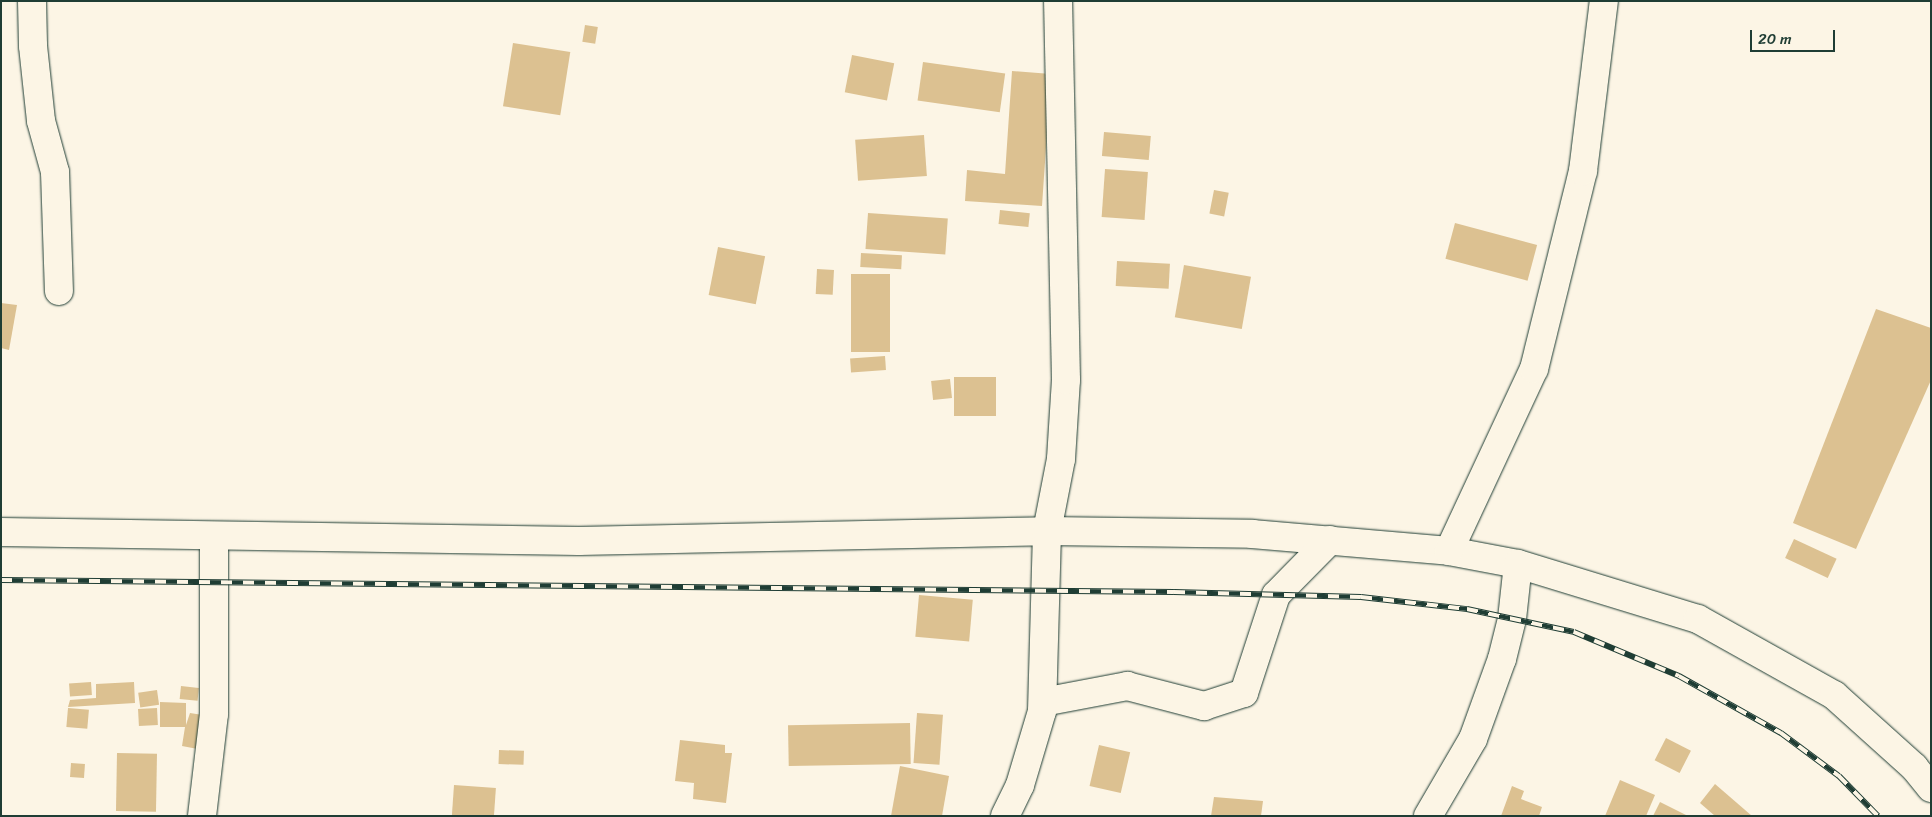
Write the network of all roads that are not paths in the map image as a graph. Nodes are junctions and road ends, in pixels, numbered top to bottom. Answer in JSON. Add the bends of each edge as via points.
{"nodes":[{"id":1,"x":32,"y":1,"type":"edge"},
{"id":2,"x":1058,"y":1,"type":"edge"},
{"id":3,"x":1604,"y":1,"type":"edge"},
{"id":4,"x":59,"y":291,"type":"dead end"},
{"id":5,"x":1046,"y":531,"type":"junction"},
{"id":6,"x":1,"y":532,"type":"edge"},
{"id":7,"x":214,"y":536,"type":"junction"},
{"id":8,"x":1330,"y":540,"type":"junction"},
{"id":9,"x":1449,"y":551,"type":"junction"},
{"id":10,"x":1518,"y":564,"type":"junction"},
{"id":11,"x":1043,"y":702,"type":"junction"},
{"id":12,"x":1931,"y":788,"type":"edge"},
{"id":13,"x":202,"y":816,"type":"edge"},
{"id":14,"x":1004,"y":816,"type":"edge"},
{"id":15,"x":1428,"y":816,"type":"edge"}],
"edges":[{"from":1,"to":4,"type":"street","via":[[32,46],[41,121],[56,172]]},
{"from":2,"to":5,"type":"street","via":[[1066,380],[1061,458]]},
{"from":3,"to":9,"type":"street","via":[[1583,171],[1534,369]]},
{"from":5,"to":7,"type":"street","via":[[579,541]]},
{"from":5,"to":8,"type":"street","via":[[1252,534]]},
{"from":5,"to":11,"type":"street"},
{"from":6,"to":7,"type":"street"},
{"from":7,"to":13,"type":"street","via":[[214,714]]},
{"from":8,"to":9,"type":"street"},
{"from":8,"to":11,"type":"street","via":[[1276,595],[1244,693],[1204,706],[1127,686]]},
{"from":9,"to":10,"type":"street"},
{"from":10,"to":12,"type":"street","via":[[1698,618],[1733,636],[1834,695],[1914,767]]},
{"from":10,"to":15,"type":"street","via":[[1512,619],[1502,659],[1473,739]]},
{"from":11,"to":14,"type":"street","via":[[1020,785]]}]}
